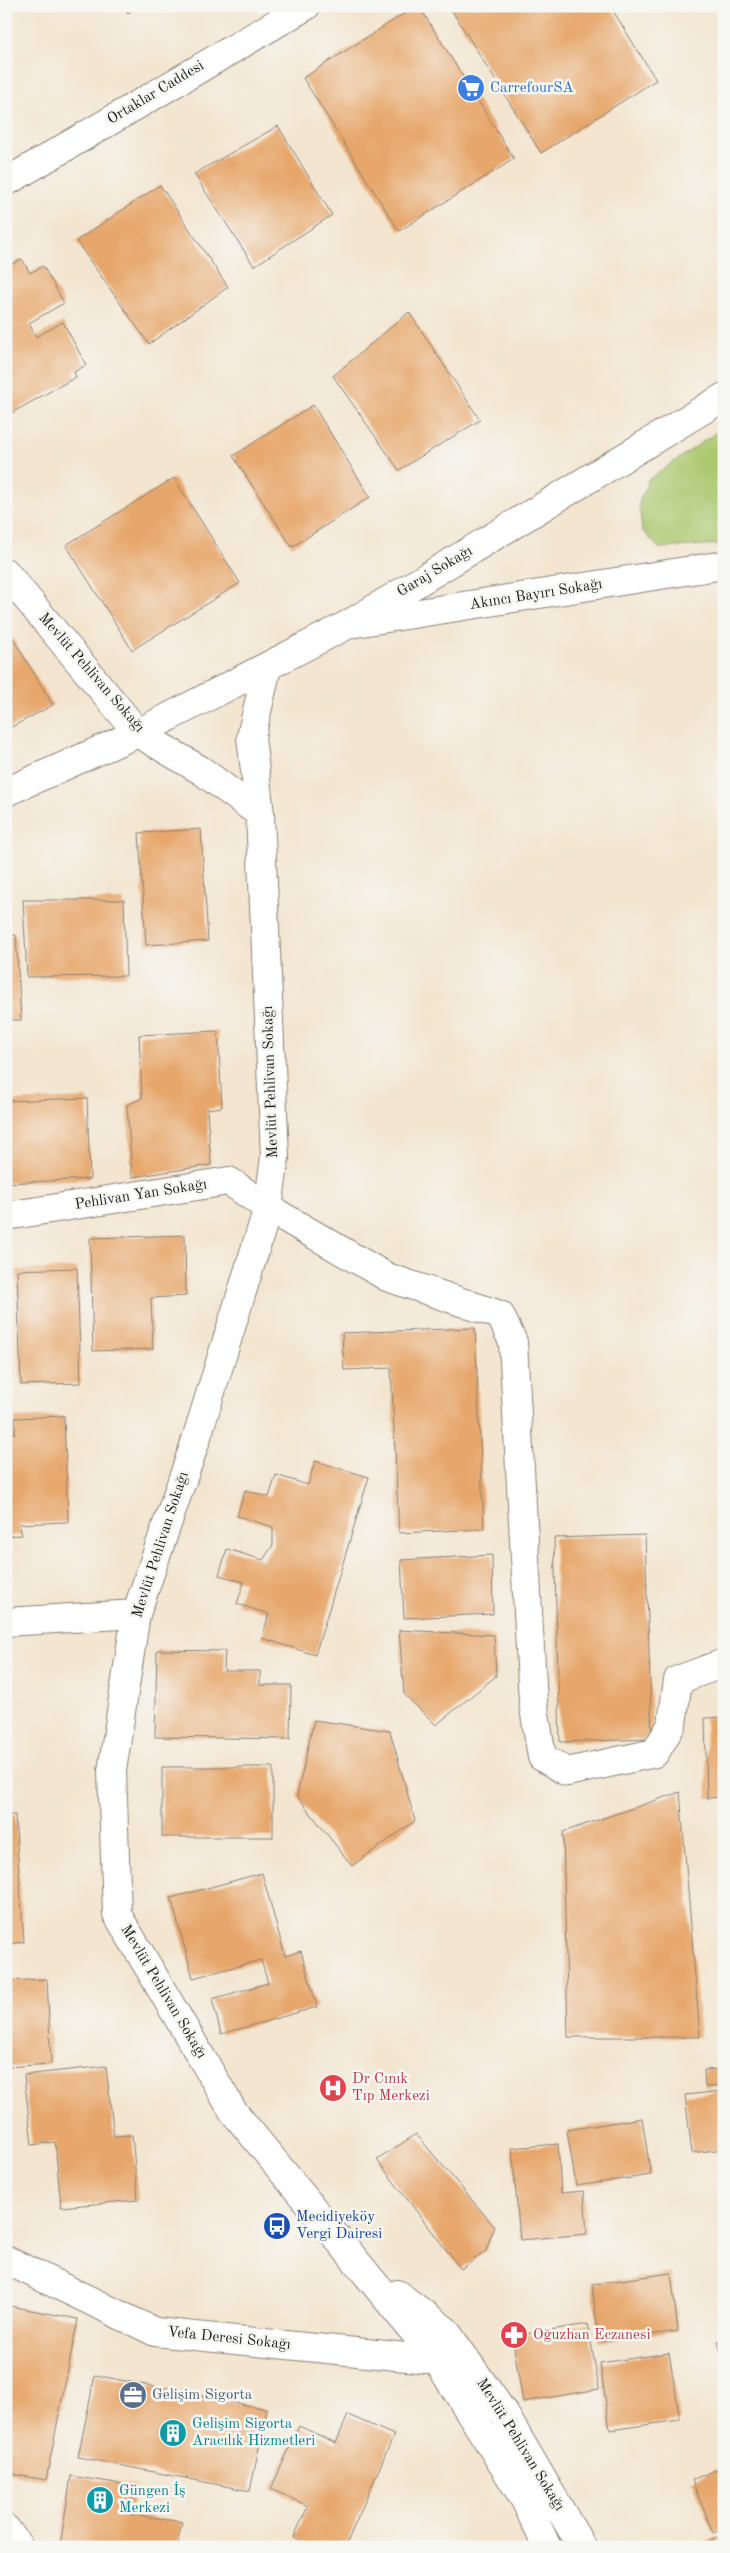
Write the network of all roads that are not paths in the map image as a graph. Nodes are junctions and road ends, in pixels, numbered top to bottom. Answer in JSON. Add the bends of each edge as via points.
{"nodes":[{"id":1,"x":306,"y":6,"type":"edge"},
{"id":2,"x":6,"y":182,"type":"edge"},
{"id":3,"x":724,"y":397,"type":"edge"},
{"id":4,"x":724,"y":565,"type":"edge"},
{"id":5,"x":6,"y":573,"type":"edge"},
{"id":6,"x":349,"y":624,"type":"junction"},
{"id":7,"x":267,"y":668,"type":"junction"},
{"id":8,"x":138,"y":732,"type":"junction"},
{"id":9,"x":6,"y":792,"type":"edge"},
{"id":10,"x":260,"y":814,"type":"junction"},
{"id":11,"x":268,"y":1208,"type":"junction"},
{"id":12,"x":6,"y":1216,"type":"edge"},
{"id":13,"x":136,"y":1614,"type":"junction"},
{"id":14,"x":6,"y":1622,"type":"edge"},
{"id":15,"x":724,"y":1663,"type":"edge"},
{"id":16,"x":6,"y":2260,"type":"edge"},
{"id":17,"x":363,"y":2270,"type":"junction"},
{"id":18,"x":437,"y":2360,"type":"junction"},
{"id":19,"x":6,"y":2529,"type":"edge"},
{"id":20,"x":18,"y":2547,"type":"edge"},
{"id":21,"x":547,"y":2547,"type":"edge"},
{"id":22,"x":582,"y":2547,"type":"edge"}],
"edges":[{"from":1,"to":2,"type":"street","name":"Ortaklar Caddesi"},
{"from":3,"to":6,"type":"street","name":"Garaj Sokağı"},
{"from":4,"to":6,"type":"street","name":"Akıncı Bayırı Sokağı"},
{"from":5,"to":8,"type":"street","name":"Mevlüt Pehlivan Sokağı"},
{"from":6,"to":7,"type":"street","name":"Garaj Sokağı"},
{"from":7,"to":8,"type":"street","name":"Garaj Sokağı"},
{"from":7,"to":10,"type":"street","name":"Mevlüt Pehlivan Sokağı","via":[[251,737]]},
{"from":8,"to":9,"type":"street"},
{"from":8,"to":10,"type":"street","name":"Mevlüt Pehlivan Sokağı","via":[[202,771]]},
{"from":10,"to":11,"type":"street","name":"Mevlüt Pehlivan Sokağı","via":[[275,1157]]},
{"from":11,"to":12,"type":"street","name":"Pehlivan Yan Sokağı","via":[[229,1182]]},
{"from":11,"to":13,"type":"street","name":"Mevlüt Pehlivan Sokağı","via":[[194,1446]]},
{"from":11,"to":15,"type":"street","name":"Pehlivan Yan Sokağı","via":[[387,1277],[500,1315],[513,1342],[533,1702],[542,1757],[567,1772],[655,1753],[672,1724],[678,1680]]},
{"from":13,"to":14,"type":"street"},
{"from":13,"to":17,"type":"street","name":"Mevlüt Pehlivan Sokağı","via":[[112,1771],[117,1914],[233,2111]]},
{"from":16,"to":18,"type":"street","name":"Vefa Deresi Sokağı","via":[[155,2332]]},
{"from":17,"to":18,"type":"street","name":"Mevlüt Pehlivan Sokağı"},
{"from":17,"to":22,"type":"street","name":"Mevlüt Pehlivan Sokağı","via":[[445,2330],[506,2415]]},
{"from":18,"to":21,"type":"street","name":"Mevlüt Pehlivan Sokağı","via":[[525,2500]]},
{"from":19,"to":20,"type":"street"}]}
